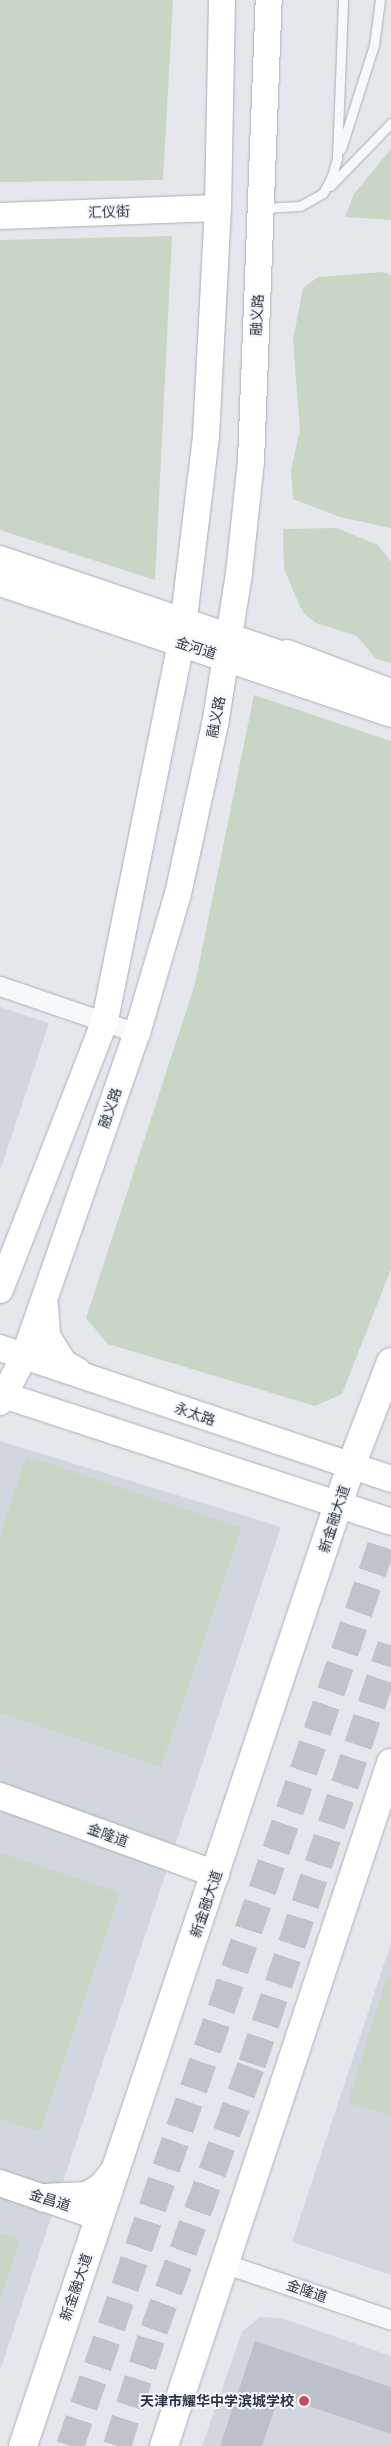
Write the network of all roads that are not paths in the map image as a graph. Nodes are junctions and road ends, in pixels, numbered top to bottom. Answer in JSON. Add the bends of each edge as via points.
{"nodes":[{"id":1,"x":222,"y":0,"type":"edge"},
{"id":2,"x":269,"y":0,"type":"edge"},
{"id":3,"x":343,"y":0,"type":"edge"},
{"id":4,"x":380,"y":0,"type":"edge"},
{"id":5,"x":391,"y":123,"type":"edge"},
{"id":6,"x":338,"y":158,"type":"junction"},
{"id":7,"x":323,"y":193,"type":"junction"},
{"id":8,"x":218,"y":208,"type":"junction"},
{"id":9,"x":262,"y":208,"type":"junction"},
{"id":10,"x":0,"y":216,"type":"edge"},
{"id":11,"x":0,"y":559,"type":"edge"},
{"id":12,"x":239,"y":573,"type":"junction"},
{"id":13,"x":0,"y":582,"type":"edge"},
{"id":14,"x":186,"y":630,"type":"junction"},
{"id":15,"x":228,"y":648,"type":"junction"},
{"id":16,"x":301,"y":661,"type":"junction"},
{"id":17,"x":391,"y":692,"type":"edge"},
{"id":18,"x":391,"y":714,"type":"edge"},
{"id":19,"x":0,"y":986,"type":"edge"},
{"id":20,"x":105,"y":1020,"type":"junction"},
{"id":21,"x":137,"y":1033,"type":"junction"},
{"id":22,"x":0,"y":1290,"type":"edge"},
{"id":23,"x":45,"y":1292,"type":"junction"},
{"id":24,"x":12,"y":1352,"type":"edge"},
{"id":25,"x":391,"y":1362,"type":"edge"},
{"id":26,"x":92,"y":1380,"type":"junction"},
{"id":27,"x":1,"y":1397,"type":"edge"},
{"id":28,"x":351,"y":1466,"type":"junction"},
{"id":29,"x":391,"y":1479,"type":"edge"},
{"id":30,"x":338,"y":1506,"type":"junction"},
{"id":31,"x":391,"y":1522,"type":"edge"},
{"id":32,"x":391,"y":1763,"type":"edge"},
{"id":33,"x":0,"y":1796,"type":"edge"},
{"id":34,"x":216,"y":1874,"type":"junction"},
{"id":35,"x":116,"y":2170,"type":"junction"},
{"id":36,"x":0,"y":2184,"type":"edge"},
{"id":37,"x":0,"y":2193,"type":"edge"},
{"id":38,"x":44,"y":2198,"type":"junction"},
{"id":39,"x":98,"y":2221,"type":"junction"},
{"id":40,"x":223,"y":2263,"type":"junction"},
{"id":41,"x":391,"y":2320,"type":"edge"},
{"id":42,"x":23,"y":2446,"type":"edge"},
{"id":43,"x":164,"y":2446,"type":"edge"}],
"edges":[{"from":1,"to":8,"type":"main road"},
{"from":2,"to":9,"type":"main road","name":"融义路"},
{"from":3,"to":6,"type":"lane"},
{"from":4,"to":6,"type":"lane","via":[[374,45]]},
{"from":5,"to":7,"type":"lane"},
{"from":6,"to":7,"type":"lane"},
{"from":7,"to":9,"type":"lane","via":[[300,206]]},
{"from":8,"to":10,"type":"main road","name":"汇仪街"},
{"from":8,"to":14,"type":"main road","via":[[206,436]]},
{"from":9,"to":12,"type":"main road","name":"融义路","via":[[251,461]]},
{"from":11,"to":14,"type":"main road","name":"金河道"},
{"from":12,"to":14,"type":"main road","via":[[226,603]]},
{"from":12,"to":15,"type":"main road","name":"融义路"},
{"from":12,"to":16,"type":"main road","via":[[242,602],[251,625],[260,636]]},
{"from":13,"to":14,"type":"main road","via":[[132,627]]},
{"from":14,"to":15,"type":"main road","name":"金河道"},
{"from":14,"to":20,"type":"main road"},
{"from":15,"to":16,"type":"main road","name":"金河道"},
{"from":15,"to":18,"type":"main road","name":"金河道"},
{"from":15,"to":21,"type":"main road","name":"融义路","via":[[178,894]]},
{"from":16,"to":17,"type":"main road"},
{"from":19,"to":20,"type":"street"},
{"from":20,"to":21,"type":"street"},
{"from":20,"to":22,"type":"main road"},
{"from":21,"to":23,"type":"main road","name":"融义路"},
{"from":23,"to":24,"type":"main road","name":"融义路"},
{"from":23,"to":26,"type":"main road","via":[[44,1320],[56,1352],[64,1363]]},
{"from":24,"to":26,"type":"main road","name":"永太路"},
{"from":24,"to":27,"type":"main road","name":"融义路"},
{"from":25,"to":28,"type":"main road","name":"新金融大道"},
{"from":26,"to":28,"type":"main road","name":"永太路"},
{"from":27,"to":30,"type":"main road"},
{"from":28,"to":29,"type":"main road","name":"永太路"},
{"from":28,"to":30,"type":"main road","name":"新金融大道"},
{"from":30,"to":31,"type":"main road"},
{"from":30,"to":34,"type":"main road","name":"新金融大道"},
{"from":32,"to":40,"type":"main road"},
{"from":33,"to":34,"type":"main road","name":"金隆道"},
{"from":34,"to":35,"type":"main road","name":"新金融大道"},
{"from":35,"to":38,"type":"main road","via":[[102,2187],[86,2196]]},
{"from":35,"to":39,"type":"main road","name":"新金融大道"},
{"from":36,"to":38,"type":"main road","name":"金昌道"},
{"from":37,"to":39,"type":"main road","name":"金昌道"},
{"from":38,"to":39,"type":"main road","name":"金昌道"},
{"from":39,"to":42,"type":"main road","name":"新金融大道"},
{"from":40,"to":41,"type":"street","name":"金隆道"},
{"from":40,"to":43,"type":"main road"}]}
